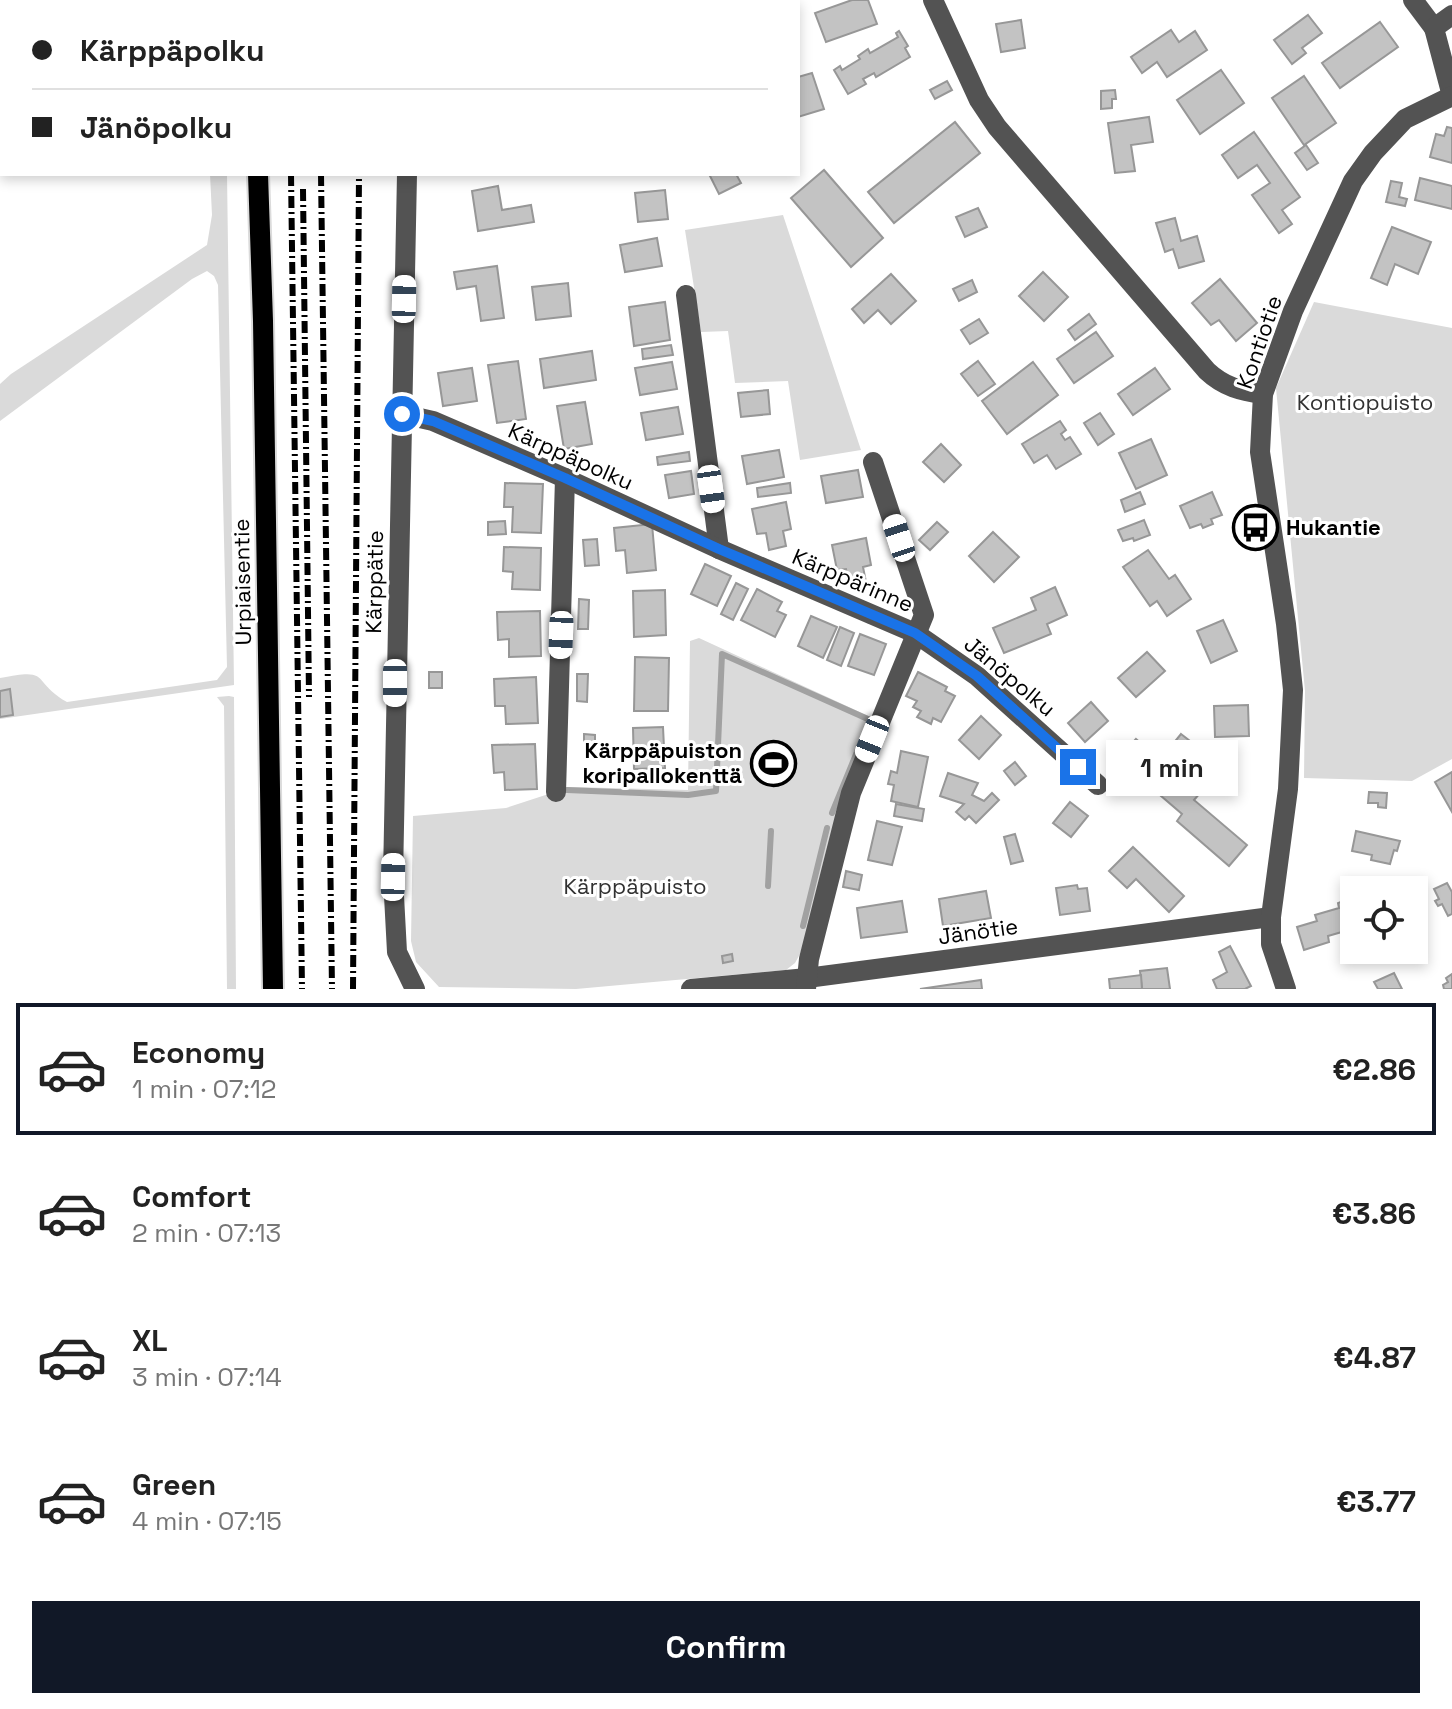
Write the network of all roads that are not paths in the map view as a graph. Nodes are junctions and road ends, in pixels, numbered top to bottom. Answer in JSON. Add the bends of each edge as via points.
{"nodes":[{"id":1,"x":933,"y":0,"type":"edge"},
{"id":2,"x":1413,"y":0,"type":"edge"},
{"id":3,"x":1452,"y":15,"type":"edge"},
{"id":4,"x":1434,"y":28,"type":"junction"},
{"id":5,"x":1452,"y":96,"type":"edge"},
{"id":6,"x":258,"y":176,"type":"edge"},
{"id":7,"x":407,"y":176,"type":"edge"},
{"id":8,"x":686,"y":295,"type":"dead end"},
{"id":9,"x":1263,"y":394,"type":"junction"},
{"id":10,"x":402,"y":414,"type":"junction"},
{"id":11,"x":873,"y":462,"type":"dead end"},
{"id":12,"x":565,"y":478,"type":"junction"},
{"id":13,"x":719,"y":549,"type":"junction"},
{"id":14,"x":915,"y":633,"type":"junction"},
{"id":15,"x":1098,"y":785,"type":"dead end"},
{"id":16,"x":556,"y":792,"type":"dead end"},
{"id":17,"x":1271,"y":917,"type":"junction"},
{"id":18,"x":806,"y":983,"type":"edge"},
{"id":19,"x":273,"y":989,"type":"edge"},
{"id":20,"x":415,"y":989,"type":"edge"},
{"id":21,"x":691,"y":989,"type":"edge"},
{"id":22,"x":1286,"y":989,"type":"edge"}],
"edges":[{"from":1,"to":9,"type":"street","via":[[997,127],[1207,371],[1233,389]]},
{"from":2,"to":4,"type":"street"},
{"from":3,"to":4,"type":"street"},
{"from":4,"to":5,"type":"street","name":"Kontiotie"},
{"from":5,"to":9,"type":"street","name":"Kontiotie","via":[[1405,119],[1353,181],[1293,311]]},
{"from":6,"to":19,"type":"main road","name":"Urpiaisentie"},
{"from":7,"to":10,"type":"street","name":"Kärppätie"},
{"from":8,"to":13,"type":"street"},
{"from":9,"to":17,"type":"street","name":"Kontiotie","via":[[1260,452],[1293,690],[1288,789]]},
{"from":10,"to":12,"type":"street","name":"Kärppäpolku","via":[[433,421]]},
{"from":10,"to":20,"type":"street","name":"Kärppätie","via":[[393,877],[397,952]]},
{"from":11,"to":14,"type":"street","via":[[924,615]]},
{"from":12,"to":13,"type":"street","name":"Kärppäpolku"},
{"from":12,"to":16,"type":"street"},
{"from":13,"to":14,"type":"street","name":"Kärppärinne"},
{"from":14,"to":15,"type":"street","name":"Jänöpolku","via":[[977,676]]},
{"from":14,"to":18,"type":"street","name":"Kärppärinne","via":[[851,793]]},
{"from":17,"to":18,"type":"street","name":"Jänötie"},
{"from":17,"to":22,"type":"street","name":"Kontiotie","via":[[1271,944]]},
{"from":18,"to":21,"type":"street","name":"Jänötie"}]}
